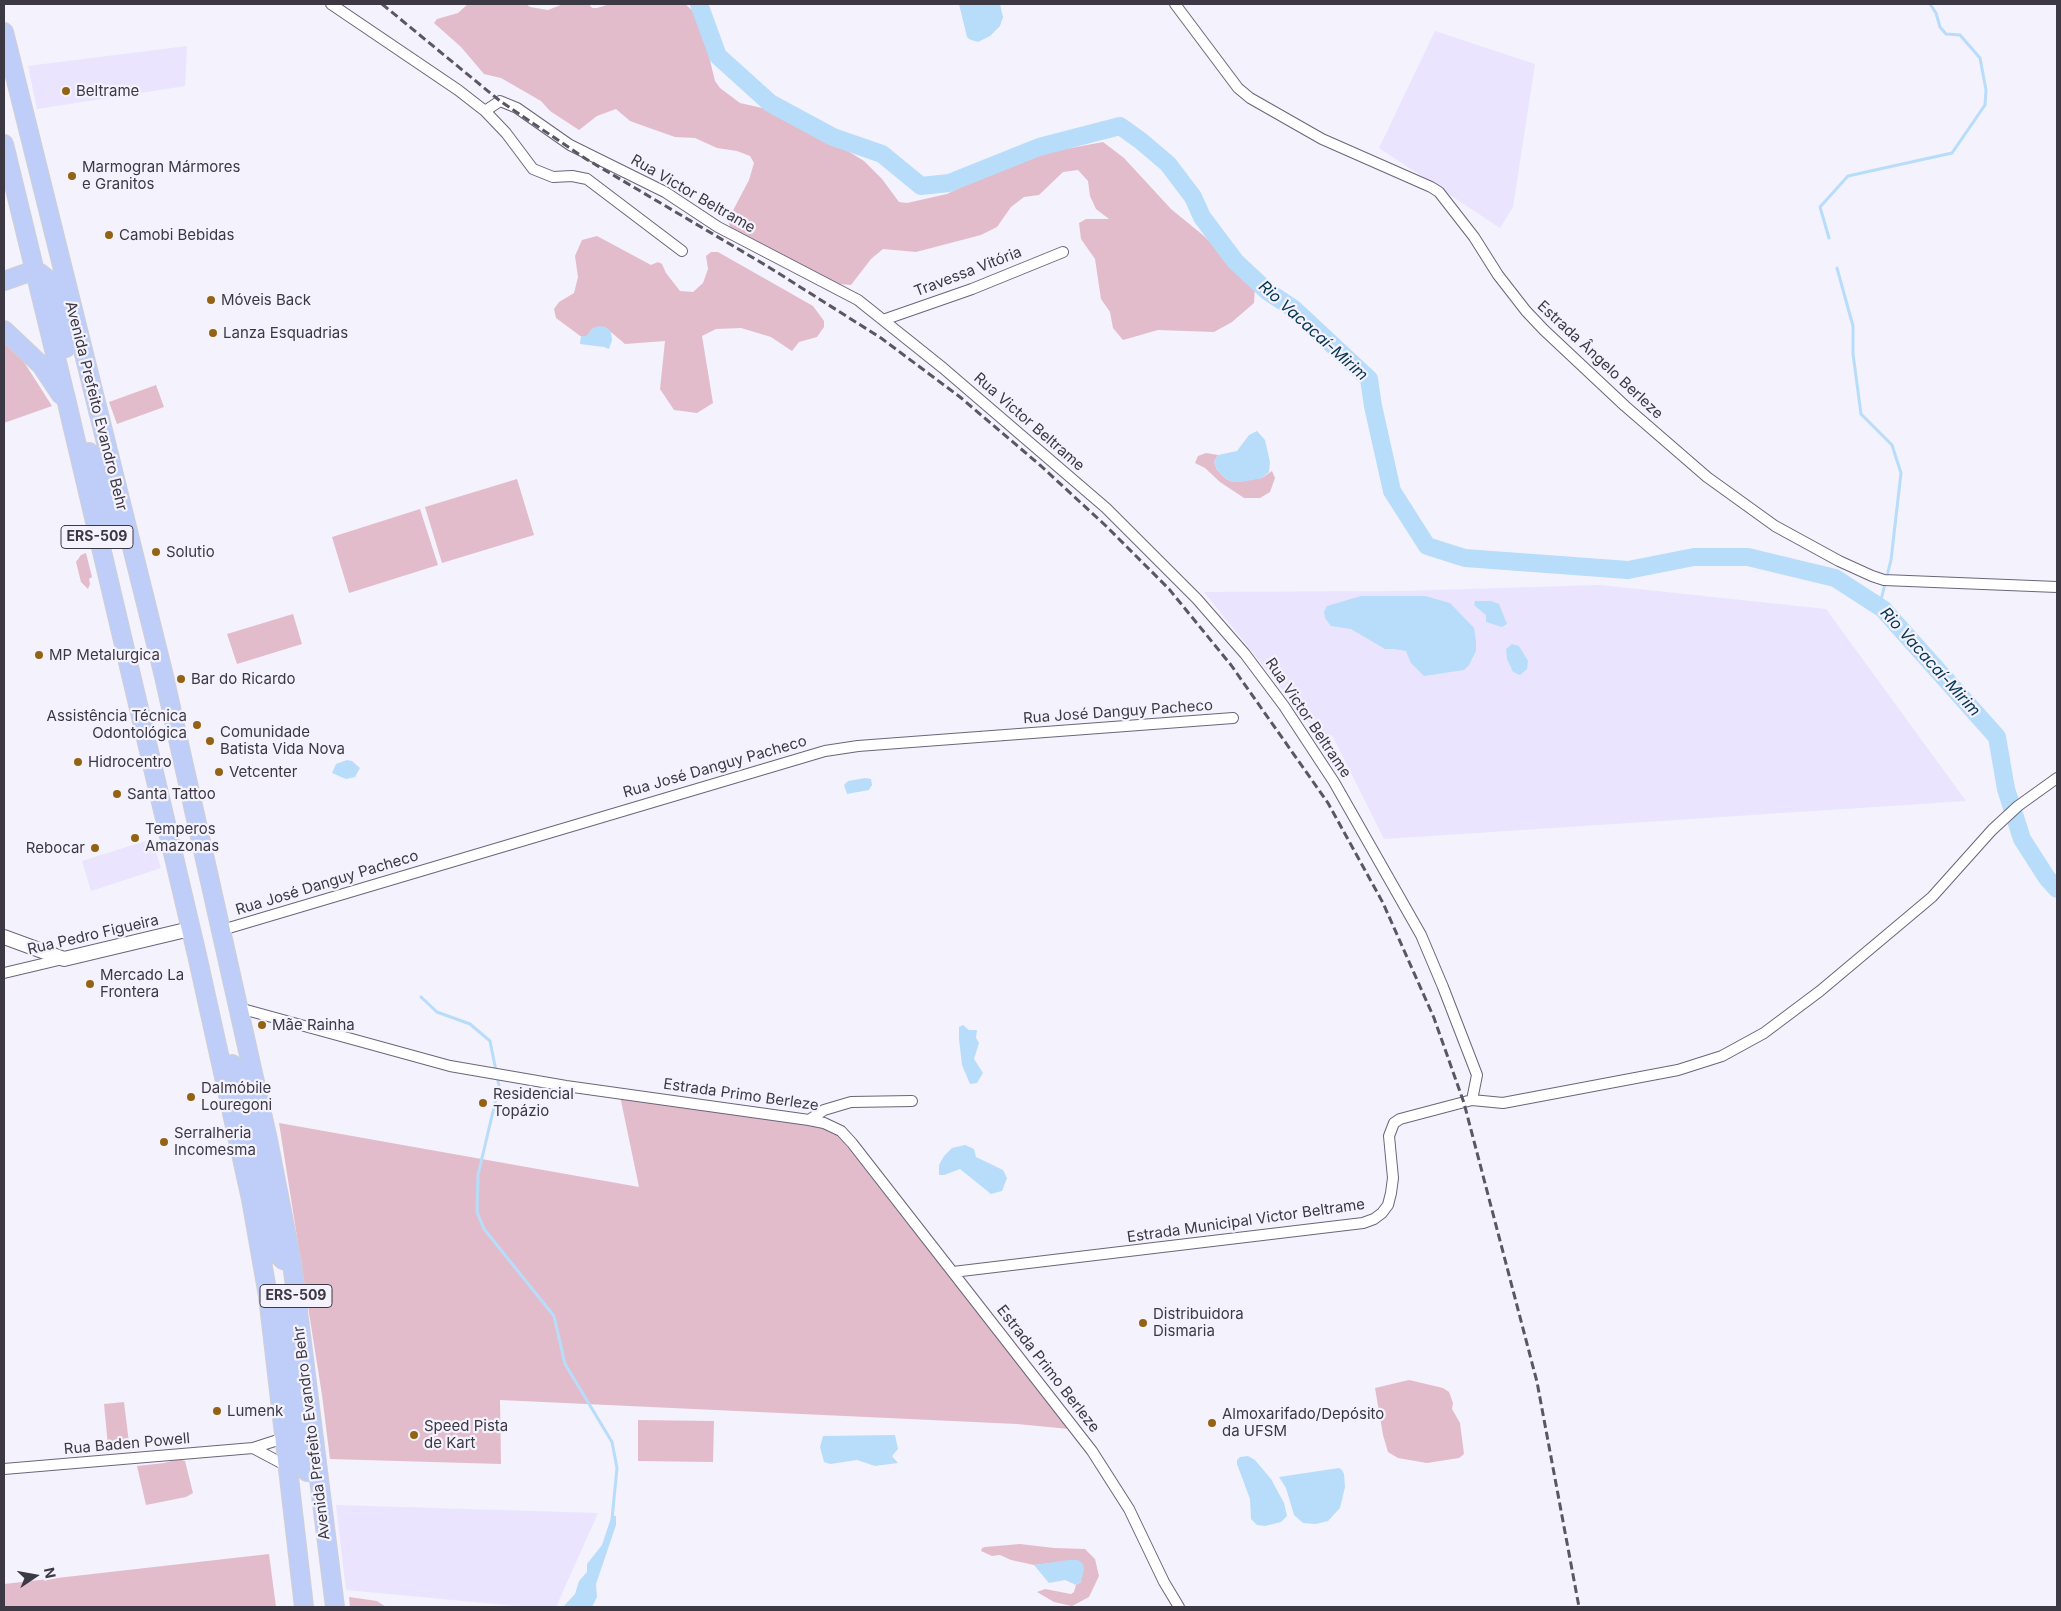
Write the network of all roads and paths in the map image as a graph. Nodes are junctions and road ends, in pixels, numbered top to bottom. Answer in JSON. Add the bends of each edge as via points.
{"nodes":[{"id":1,"x":331,"y":4,"type":"edge"},
{"id":2,"x":1175,"y":4,"type":"edge"},
{"id":3,"x":4,"y":32,"type":"edge"},
{"id":4,"x":485,"y":111,"type":"junction"},
{"id":5,"x":4,"y":144,"type":"edge"},
{"id":6,"x":682,"y":251,"type":"dead end"},
{"id":7,"x":1063,"y":252,"type":"dead end"},
{"id":8,"x":35,"y":270,"type":"junction"},
{"id":9,"x":4,"y":281,"type":"edge"},
{"id":10,"x":883,"y":320,"type":"junction"},
{"id":11,"x":4,"y":330,"type":"edge"},
{"id":12,"x":67,"y":403,"type":"junction"},
{"id":13,"x":134,"y":562,"type":"junction"},
{"id":14,"x":2057,"y":586,"type":"edge"},
{"id":15,"x":1232,"y":718,"type":"dead end"},
{"id":16,"x":2057,"y":778,"type":"edge"},
{"id":17,"x":190,"y":929,"type":"junction"},
{"id":18,"x":222,"y":930,"type":"junction"},
{"id":19,"x":4,"y":936,"type":"edge"},
{"id":20,"x":64,"y":959,"type":"junction"},
{"id":21,"x":4,"y":973,"type":"edge"},
{"id":22,"x":209,"y":1008,"type":"junction"},
{"id":23,"x":239,"y":1008,"type":"junction"},
{"id":24,"x":1472,"y":1100,"type":"junction"},
{"id":25,"x":912,"y":1101,"type":"dead end"},
{"id":26,"x":809,"y":1120,"type":"junction"},
{"id":27,"x":292,"y":1263,"type":"junction"},
{"id":28,"x":953,"y":1272,"type":"junction"},
{"id":29,"x":268,"y":1296,"type":"junction"},
{"id":30,"x":284,"y":1438,"type":"junction"},
{"id":31,"x":253,"y":1448,"type":"junction"},
{"id":32,"x":287,"y":1466,"type":"junction"},
{"id":33,"x":4,"y":1469,"type":"edge"},
{"id":34,"x":322,"y":1520,"type":"junction"},
{"id":35,"x":304,"y":1607,"type":"edge"},
{"id":36,"x":335,"y":1607,"type":"edge"},
{"id":37,"x":1179,"y":1607,"type":"edge"}],
"edges":[{"from":1,"to":4,"type":"street"},
{"from":2,"to":14,"type":"street","name":"Estrada Ângelo Berleze","via":[[1238,88],[1250,98],[1322,139],[1439,192],[1498,275],[1544,330],[1625,406],[1708,477],[1774,526],[1839,561],[1884,580]]},
{"from":3,"to":13,"type":"highway","name":"Avenida Prefeito Evandro Behr","number":"ERS-509"},
{"from":4,"to":6,"type":"street","via":[[533,169],[553,177],[587,179]]},
{"from":4,"to":10,"type":"street","name":"Rua Victor Beltrame","via":[[500,101],[517,108],[570,145],[649,184],[718,227],[858,300]]},
{"from":5,"to":8,"type":"highway","name":"Avenida Prefeito Evandro Behr","number":"ERS-509"},
{"from":7,"to":10,"type":"street","name":"Travessa Vitória"},
{"from":8,"to":9,"type":"highway"},
{"from":8,"to":12,"type":"highway","name":"Avenida Prefeito Evandro Behr","number":"ERS-509"},
{"from":8,"to":13,"type":"highway","via":[[51,282],[93,467]]},
{"from":10,"to":24,"type":"street","name":"Rua Victor Beltrame","via":[[1106,508],[1197,599],[1245,654],[1334,782],[1421,935],[1444,986],[1477,1076]]},
{"from":11,"to":12,"type":"highway","via":[[41,365]]},
{"from":12,"to":17,"type":"highway","name":"Avenida Prefeito Evandro Behr","number":"ERS-509"},
{"from":13,"to":18,"type":"highway","name":"Avenida Prefeito Evandro Behr","number":"ERS-509","via":[[163,672]]},
{"from":15,"to":18,"type":"street","name":"Rua José Danguy Pacheco","via":[[825,751]]},
{"from":16,"to":24,"type":"street","name":"Estrada Municipal Victor Beltrame","via":[[2018,806],[1932,897],[1820,991],[1772,1027],[1722,1056],[1678,1070],[1503,1103]]},
{"from":17,"to":20,"type":"street","name":"Rua Pedro Figueira"},
{"from":17,"to":22,"type":"highway","name":"Avenida Prefeito Evandro Behr","number":"ERS-509"},
{"from":18,"to":23,"type":"highway","name":"Avenida Prefeito Evandro Behr","number":"ERS-509"},
{"from":19,"to":20,"type":"street"},
{"from":20,"to":21,"type":"street","name":"Rua Pedro Figueira"},
{"from":22,"to":27,"type":"highway","via":[[240,1088],[276,1254]]},
{"from":22,"to":29,"type":"highway","name":"Avenida Prefeito Evandro Behr","number":"ERS-509"},
{"from":23,"to":26,"type":"street","name":"Estrada Primo Berleze","via":[[450,1066],[566,1086]]},
{"from":23,"to":27,"type":"highway","name":"Avenida Prefeito Evandro Behr","number":"ERS-509"},
{"from":24,"to":28,"type":"street","name":"Estrada Municipal Victor Beltrame","via":[[1394,1123],[1389,1136],[1393,1178],[1388,1205],[1382,1213],[1363,1223]]},
{"from":25,"to":26,"type":"street","via":[[850,1102],[824,1110]]},
{"from":26,"to":28,"type":"street","name":"Estrada Primo Berleze","via":[[824,1122],[841,1131]]},
{"from":27,"to":34,"type":"highway","name":"Avenida Prefeito Evandro Behr","number":"ERS-509"},
{"from":28,"to":37,"type":"street","name":"Estrada Primo Berleze","via":[[1092,1451],[1129,1509]]},
{"from":29,"to":30,"type":"highway","name":"Avenida Prefeito Evandro Behr","number":"ERS-509"},
{"from":29,"to":34,"type":"highway","via":[[275,1296],[281,1301],[284,1312],[300,1443]]},
{"from":30,"to":31,"type":"street","name":"Rua Baden Powell"},
{"from":30,"to":32,"type":"highway","name":"Avenida Prefeito Evandro Behr","number":"ERS-509"},
{"from":31,"to":32,"type":"street"},
{"from":31,"to":33,"type":"street","name":"Rua Baden Powell"},
{"from":32,"to":35,"type":"highway","name":"Avenida Prefeito Evandro Behr","number":"ERS-509"},
{"from":34,"to":36,"type":"highway","name":"Avenida Prefeito Evandro Behr","number":"ERS-509"}]}
